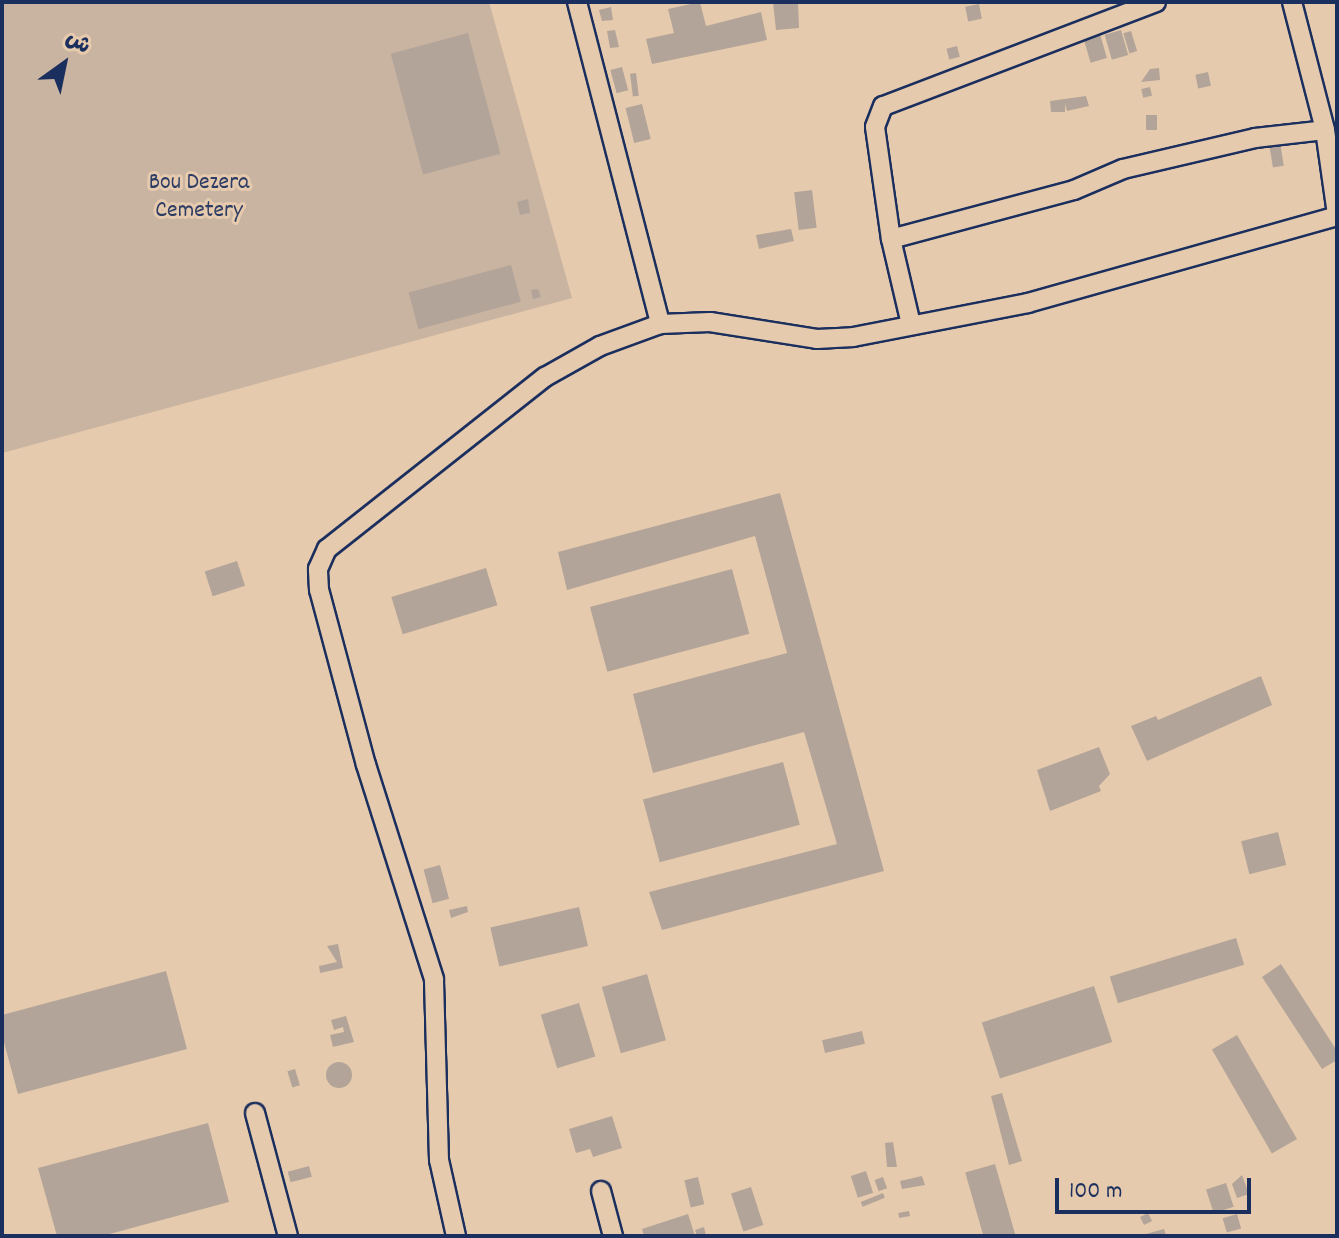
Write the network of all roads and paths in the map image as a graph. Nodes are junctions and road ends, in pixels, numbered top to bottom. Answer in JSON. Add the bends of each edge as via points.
{"nodes":[{"id":1,"x":577,"y":2,"type":"edge"},
{"id":2,"x":1156,"y":2,"type":"edge"},
{"id":3,"x":1292,"y":2,"type":"edge"},
{"id":4,"x":1337,"y":100,"type":"edge"},
{"id":5,"x":1317,"y":104,"type":"junction"},
{"id":6,"x":1325,"y":130,"type":"junction"},
{"id":7,"x":1337,"y":215,"type":"edge"},
{"id":8,"x":891,"y":239,"type":"junction"},
{"id":9,"x":660,"y":324,"type":"junction"},
{"id":10,"x":911,"y":324,"type":"junction"},
{"id":11,"x":255,"y":1113,"type":"dead end"},
{"id":12,"x":601,"y":1191,"type":"dead end"},
{"id":13,"x":288,"y":1236,"type":"edge"},
{"id":14,"x":456,"y":1236,"type":"edge"},
{"id":15,"x":613,"y":1236,"type":"edge"}],
"edges":[{"from":1,"to":9,"type":"lane"},
{"from":2,"to":8,"type":"lane","via":[[883,106],[875,127]]},
{"from":3,"to":5,"type":"lane"},
{"from":4,"to":5,"type":"lane"},
{"from":5,"to":6,"type":"lane"},
{"from":6,"to":7,"type":"lane"},
{"from":6,"to":8,"type":"lane","via":[[1255,138],[1123,169],[1074,190]]},
{"from":7,"to":10,"type":"lane","via":[[1028,303]]},
{"from":8,"to":10,"type":"lane"},
{"from":9,"to":10,"type":"lane","via":[[733,324],[831,340]]},
{"from":9,"to":14,"type":"lane","via":[[600,346],[545,377],[343,532],[318,569],[319,590],[366,765],[434,979],[439,1160]]},
{"from":11,"to":13,"type":"lane"},
{"from":12,"to":15,"type":"lane"}]}
